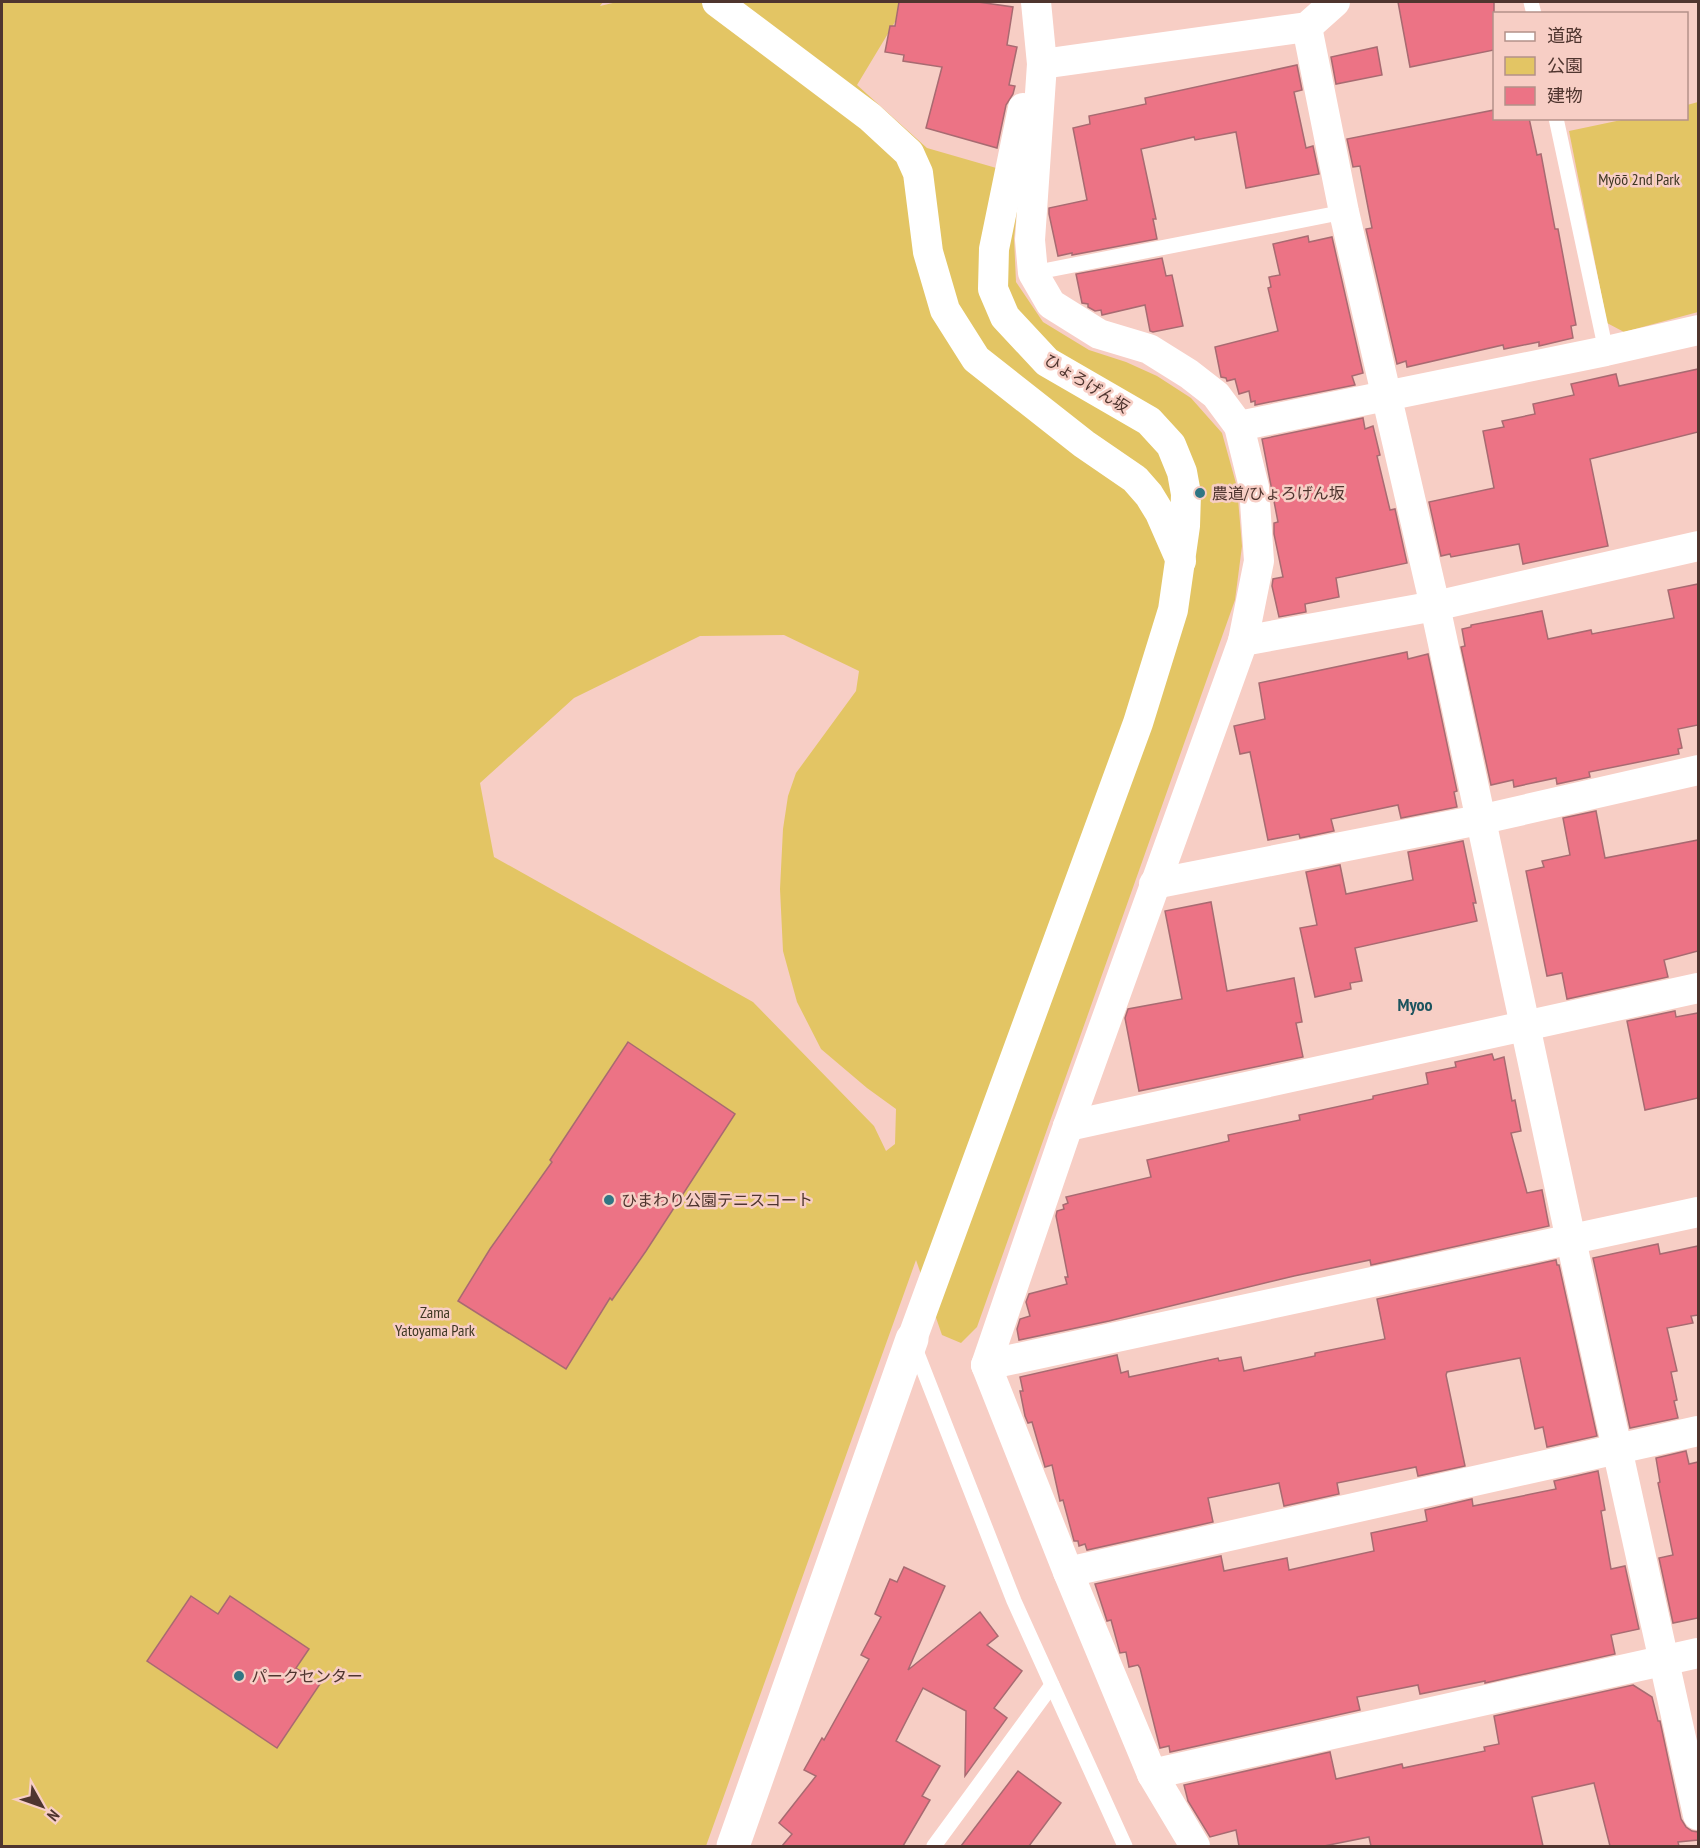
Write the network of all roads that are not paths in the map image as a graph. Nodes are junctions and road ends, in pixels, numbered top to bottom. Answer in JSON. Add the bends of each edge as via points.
{"nodes":[{"id":1,"x":717,"y":2,"type":"edge"},
{"id":2,"x":1036,"y":2,"type":"edge"},
{"id":3,"x":1335,"y":2,"type":"edge"},
{"id":4,"x":1307,"y":27,"type":"junction"},
{"id":5,"x":1042,"y":64,"type":"junction"},
{"id":6,"x":1556,"y":120,"type":"edge"},
{"id":7,"x":1344,"y":212,"type":"junction"},
{"id":8,"x":1032,"y":273,"type":"junction"},
{"id":9,"x":1698,"y":330,"type":"edge"},
{"id":10,"x":1606,"y":351,"type":"junction"},
{"id":11,"x":1386,"y":396,"type":"junction"},
{"id":12,"x":1239,"y":426,"type":"junction"},
{"id":13,"x":1698,"y":546,"type":"edge"},
{"id":14,"x":1181,"y":561,"type":"junction"},
{"id":15,"x":1435,"y":606,"type":"junction"},
{"id":16,"x":1243,"y":641,"type":"junction"},
{"id":17,"x":1698,"y":770,"type":"edge"},
{"id":18,"x":1479,"y":820,"type":"junction"},
{"id":19,"x":1154,"y":884,"type":"junction"},
{"id":20,"x":1698,"y":988,"type":"edge"},
{"id":21,"x":1525,"y":1026,"type":"junction"},
{"id":22,"x":1068,"y":1126,"type":"junction"},
{"id":23,"x":1698,"y":1212,"type":"edge"},
{"id":24,"x":1570,"y":1240,"type":"junction"},
{"id":25,"x":912,"y":1339,"type":"junction"},
{"id":26,"x":986,"y":1365,"type":"junction"},
{"id":27,"x":1698,"y":1431,"type":"edge"},
{"id":28,"x":1616,"y":1449,"type":"junction"},
{"id":29,"x":1068,"y":1572,"type":"junction"},
{"id":30,"x":1698,"y":1653,"type":"edge"},
{"id":31,"x":1664,"y":1659,"type":"junction"},
{"id":32,"x":1052,"y":1686,"type":"junction"},
{"id":33,"x":1152,"y":1774,"type":"junction"},
{"id":34,"x":1698,"y":1815,"type":"edge"},
{"id":35,"x":733,"y":1846,"type":"edge"},
{"id":36,"x":934,"y":1846,"type":"edge"},
{"id":37,"x":1125,"y":1846,"type":"edge"},
{"id":38,"x":1195,"y":1846,"type":"edge"}],
"edges":[{"from":1,"to":14,"type":"street","via":[[870,117],[909,153],[918,172],[928,252],[945,310],[976,359],[1135,479],[1160,513]]},
{"from":2,"to":5,"type":"street"},
{"from":3,"to":4,"type":"street"},
{"from":4,"to":5,"type":"street"},
{"from":4,"to":7,"type":"street"},
{"from":5,"to":8,"type":"street","via":[[1030,240]]},
{"from":5,"to":14,"type":"street","name":"ひょろげん坂","via":[[1024,104],[994,249],[993,289],[1005,317],[1047,362],[1149,421],[1171,445],[1186,494]]},
{"from":6,"to":10,"type":"lane"},
{"from":7,"to":8,"type":"lane"},
{"from":7,"to":11,"type":"street"},
{"from":8,"to":12,"type":"street","via":[[1052,304],[1099,334],[1149,349],[1189,374],[1216,395]]},
{"from":9,"to":10,"type":"street"},
{"from":10,"to":11,"type":"street"},
{"from":11,"to":12,"type":"street"},
{"from":11,"to":15,"type":"street"},
{"from":12,"to":16,"type":"street","via":[[1254,487],[1259,561]]},
{"from":13,"to":15,"type":"street"},
{"from":14,"to":25,"type":"street","name":"ひょろげん坂","via":[[1173,610],[1138,723]]},
{"from":15,"to":16,"type":"street"},
{"from":15,"to":18,"type":"street"},
{"from":16,"to":19,"type":"street"},
{"from":17,"to":18,"type":"street"},
{"from":18,"to":19,"type":"street"},
{"from":18,"to":21,"type":"street"},
{"from":19,"to":22,"type":"street"},
{"from":20,"to":21,"type":"street"},
{"from":21,"to":22,"type":"street"},
{"from":21,"to":24,"type":"street"},
{"from":22,"to":26,"type":"street"},
{"from":23,"to":24,"type":"street"},
{"from":24,"to":26,"type":"street"},
{"from":24,"to":28,"type":"street"},
{"from":25,"to":32,"type":"lane","via":[[1014,1601]]},
{"from":25,"to":35,"type":"street"},
{"from":26,"to":29,"type":"street"},
{"from":27,"to":28,"type":"street"},
{"from":28,"to":29,"type":"street"},
{"from":28,"to":31,"type":"street"},
{"from":29,"to":33,"type":"street"},
{"from":30,"to":31,"type":"street"},
{"from":31,"to":33,"type":"street"},
{"from":31,"to":34,"type":"street"},
{"from":32,"to":36,"type":"lane"},
{"from":32,"to":37,"type":"lane"},
{"from":33,"to":38,"type":"street"}]}
